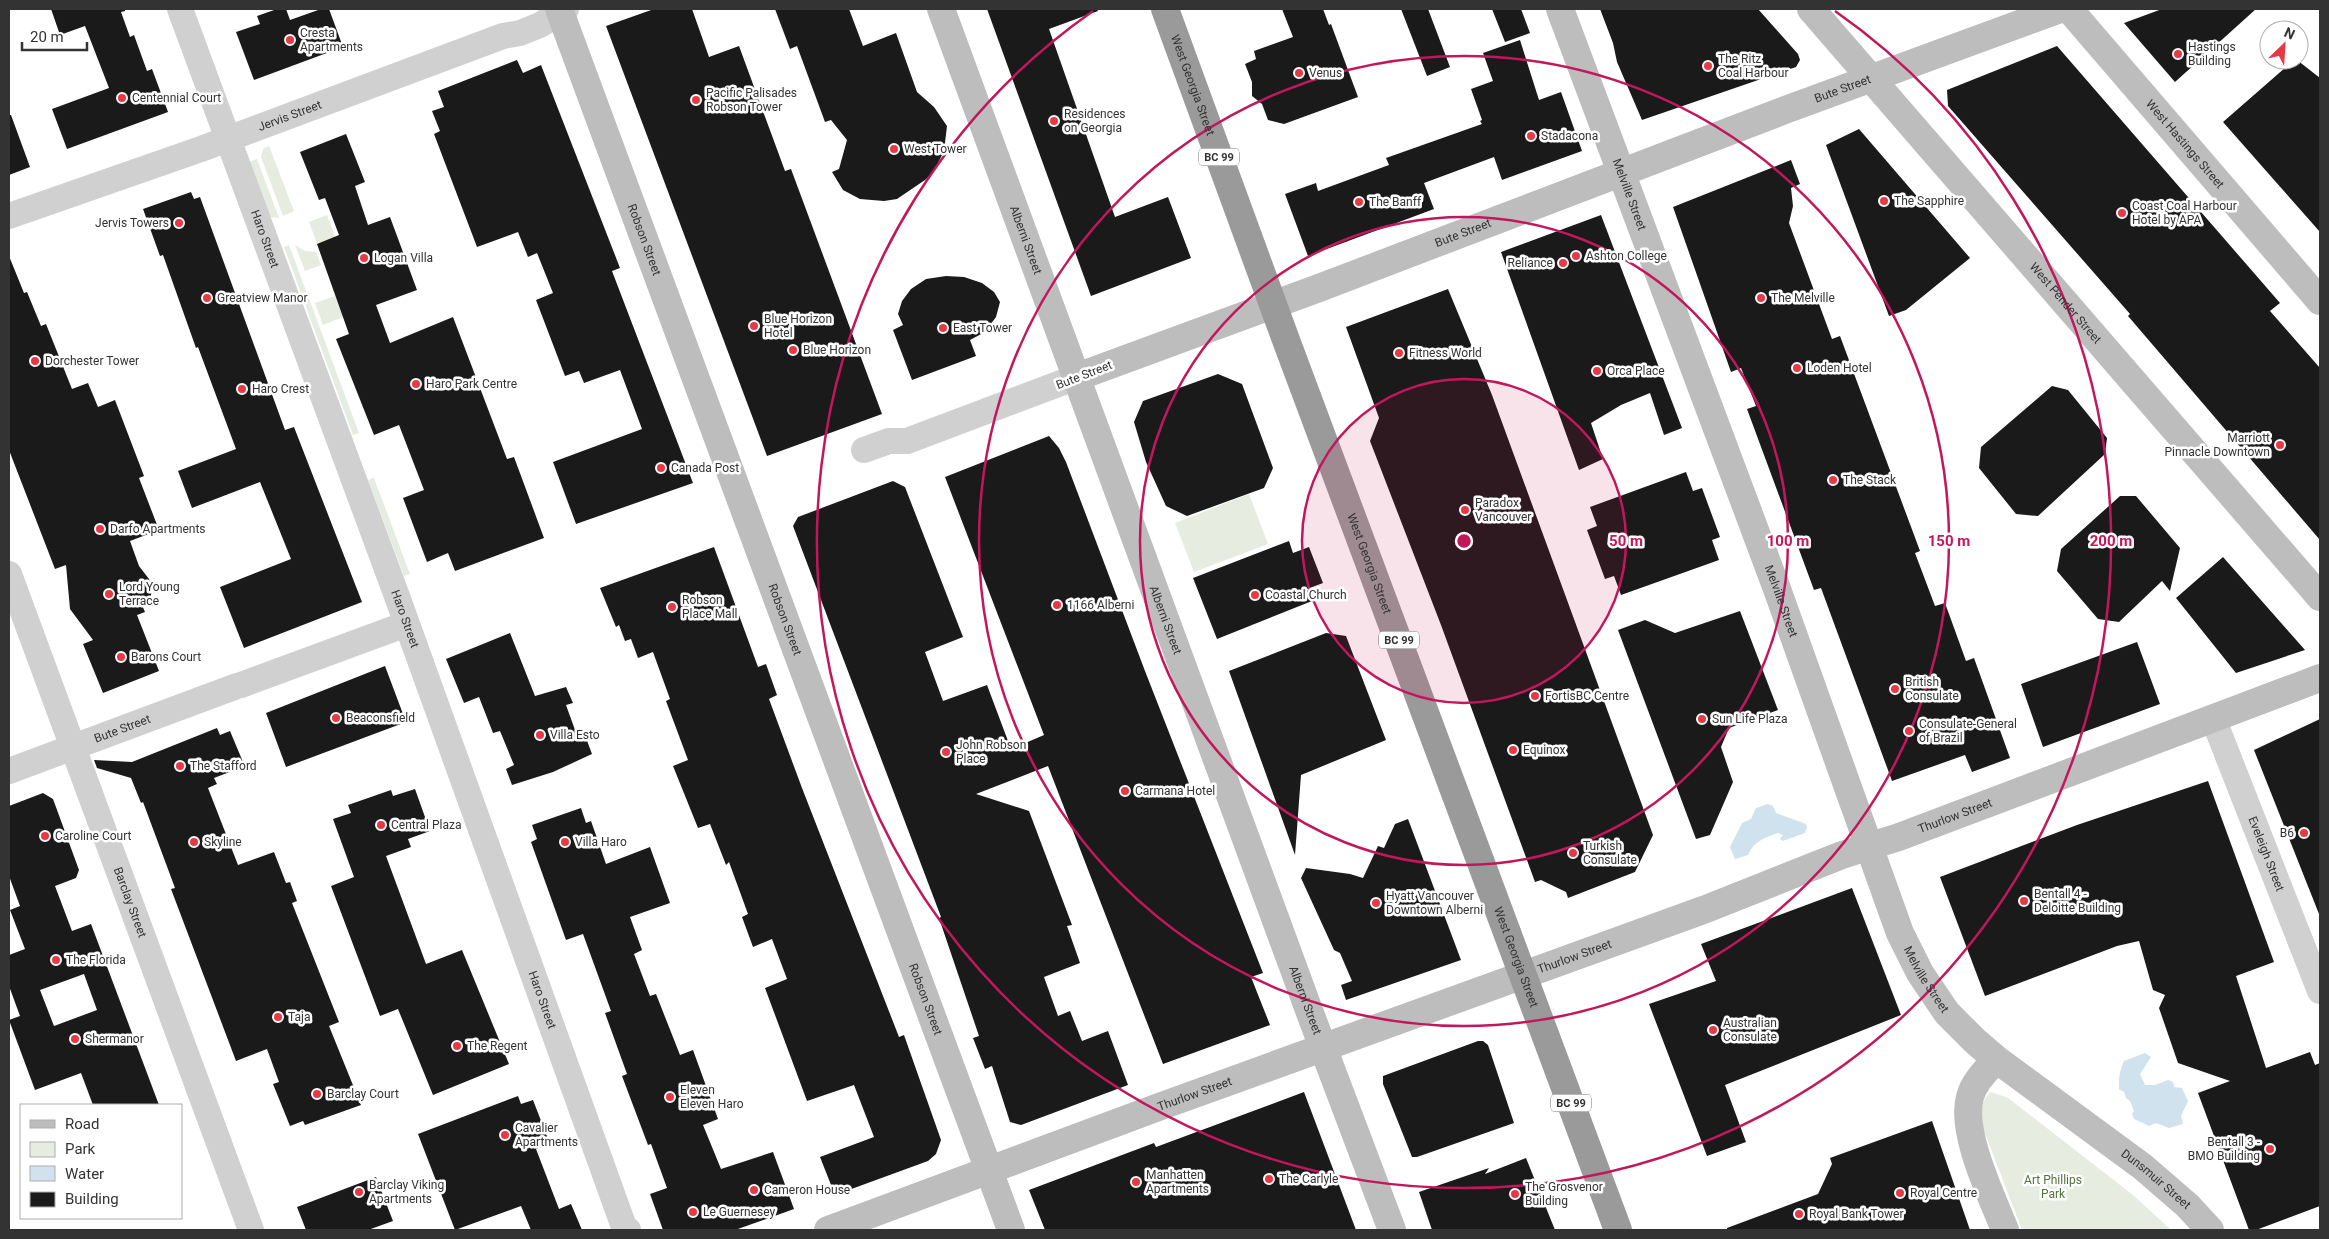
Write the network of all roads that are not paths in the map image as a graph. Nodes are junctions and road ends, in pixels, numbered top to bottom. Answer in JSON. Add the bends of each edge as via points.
{"nodes":[{"id":1,"x":180,"y":9,"type":"edge"},
{"id":2,"x":941,"y":9,"type":"edge"},
{"id":3,"x":1165,"y":9,"type":"edge"},
{"id":4,"x":1560,"y":9,"type":"edge"},
{"id":5,"x":1811,"y":9,"type":"edge"},
{"id":6,"x":2060,"y":9,"type":"edge"},
{"id":7,"x":2069,"y":9,"type":"edge"},
{"id":8,"x":562,"y":10,"type":"edge"},
{"id":9,"x":1872,"y":78,"type":"junction"},
{"id":10,"x":228,"y":139,"type":"junction"},
{"id":11,"x":1621,"y":172,"type":"junction"},
{"id":12,"x":9,"y":216,"type":"edge"},
{"id":13,"x":2320,"y":301,"type":"edge"},
{"id":14,"x":1274,"y":304,"type":"junction"},
{"id":15,"x":1077,"y":378,"type":"junction"},
{"id":16,"x":864,"y":450,"type":"dead end"},
{"id":17,"x":9,"y":574,"type":"edge"},
{"id":18,"x":2320,"y":597,"type":"edge"},
{"id":19,"x":392,"y":629,"type":"dead end"},
{"id":20,"x":2320,"y":678,"type":"edge"},
{"id":21,"x":2213,"y":718,"type":"junction"},
{"id":22,"x":73,"y":747,"type":"junction"},
{"id":23,"x":9,"y":771,"type":"edge"},
{"id":24,"x":1869,"y":847,"type":"junction"},
{"id":25,"x":1524,"y":976,"type":"junction"},
{"id":26,"x":2320,"y":991,"type":"edge"},
{"id":27,"x":1323,"y":1049,"type":"junction"},
{"id":28,"x":1996,"y":1060,"type":"junction"},
{"id":29,"x":2097,"y":1132,"type":"joint"},
{"id":30,"x":988,"y":1171,"type":"junction"},
{"id":31,"x":251,"y":1230,"type":"edge"},
{"id":32,"x":628,"y":1230,"type":"edge"},
{"id":33,"x":828,"y":1230,"type":"edge"},
{"id":34,"x":1011,"y":1230,"type":"edge"},
{"id":35,"x":1392,"y":1230,"type":"edge"},
{"id":36,"x":1618,"y":1230,"type":"edge"},
{"id":37,"x":2005,"y":1230,"type":"edge"},
{"id":38,"x":2210,"y":1230,"type":"edge"}],
"edges":[{"from":1,"to":10,"type":"street","name":"Haro Street"},
{"from":2,"to":15,"type":"main road","name":"Alberni Street"},
{"from":3,"to":14,"type":"highway","name":"West Georgia Street","number":"BC 99"},
{"from":4,"to":11,"type":"main road","name":"Melville Street"},
{"from":5,"to":9,"type":"main road","name":"West Pender Street"},
{"from":6,"to":9,"type":"main road","name":"Bute Street"},
{"from":7,"to":13,"type":"main road","name":"West Hastings Street"},
{"from":8,"to":10,"type":"street","name":"Jervis Street","via":[[540,25],[520,33],[503,36]]},
{"from":8,"to":30,"type":"main road","name":"Robson Street"},
{"from":9,"to":11,"type":"main road","name":"Bute Street"},
{"from":9,"to":18,"type":"main road","name":"West Pender Street"},
{"from":10,"to":12,"type":"street","name":"Jervis Street"},
{"from":10,"to":32,"type":"street","name":"Haro Street"},
{"from":11,"to":14,"type":"main road","name":"Bute Street"},
{"from":11,"to":24,"type":"main road","name":"Melville Street"},
{"from":14,"to":15,"type":"main road","name":"Bute Street"},
{"from":14,"to":25,"type":"highway","name":"West Georgia Street","number":"BC 99"},
{"from":15,"to":16,"type":"street","name":"Bute Street","via":[[907,441],[889,441]]},
{"from":15,"to":27,"type":"main road","name":"Alberni Street"},
{"from":17,"to":22,"type":"street","name":"Barclay Street"},
{"from":19,"to":22,"type":"street","name":"Bute Street"},
{"from":20,"to":21,"type":"main road","name":"Thurlow Street"},
{"from":21,"to":24,"type":"main road","name":"Thurlow Street"},
{"from":21,"to":26,"type":"street","name":"Eveleigh Street"},
{"from":22,"to":23,"type":"street","name":"Bute Street"},
{"from":22,"to":31,"type":"street","name":"Barclay Street"},
{"from":24,"to":25,"type":"main road","name":"Thurlow Street"},
{"from":24,"to":28,"type":"main road","name":"Melville Street","via":[[1900,933],[1920,974],[1947,1013]]},
{"from":25,"to":27,"type":"main road","name":"Thurlow Street"},
{"from":25,"to":36,"type":"highway","name":"West Georgia Street","number":"BC 99"},
{"from":27,"to":30,"type":"main road","name":"Thurlow Street"},
{"from":27,"to":35,"type":"main road","name":"Alberni Street"},
{"from":28,"to":29,"type":"main road","name":"Melville Street"},
{"from":28,"to":37,"type":"main road","via":[[1970,1096],[1968,1119],[1972,1142]]},
{"from":29,"to":38,"type":"main road","name":"Dunsmuir Street","via":[[2188,1206]]},
{"from":30,"to":33,"type":"main road","name":"Thurlow Street"},
{"from":30,"to":34,"type":"main road","name":"Robson Street"}]}
